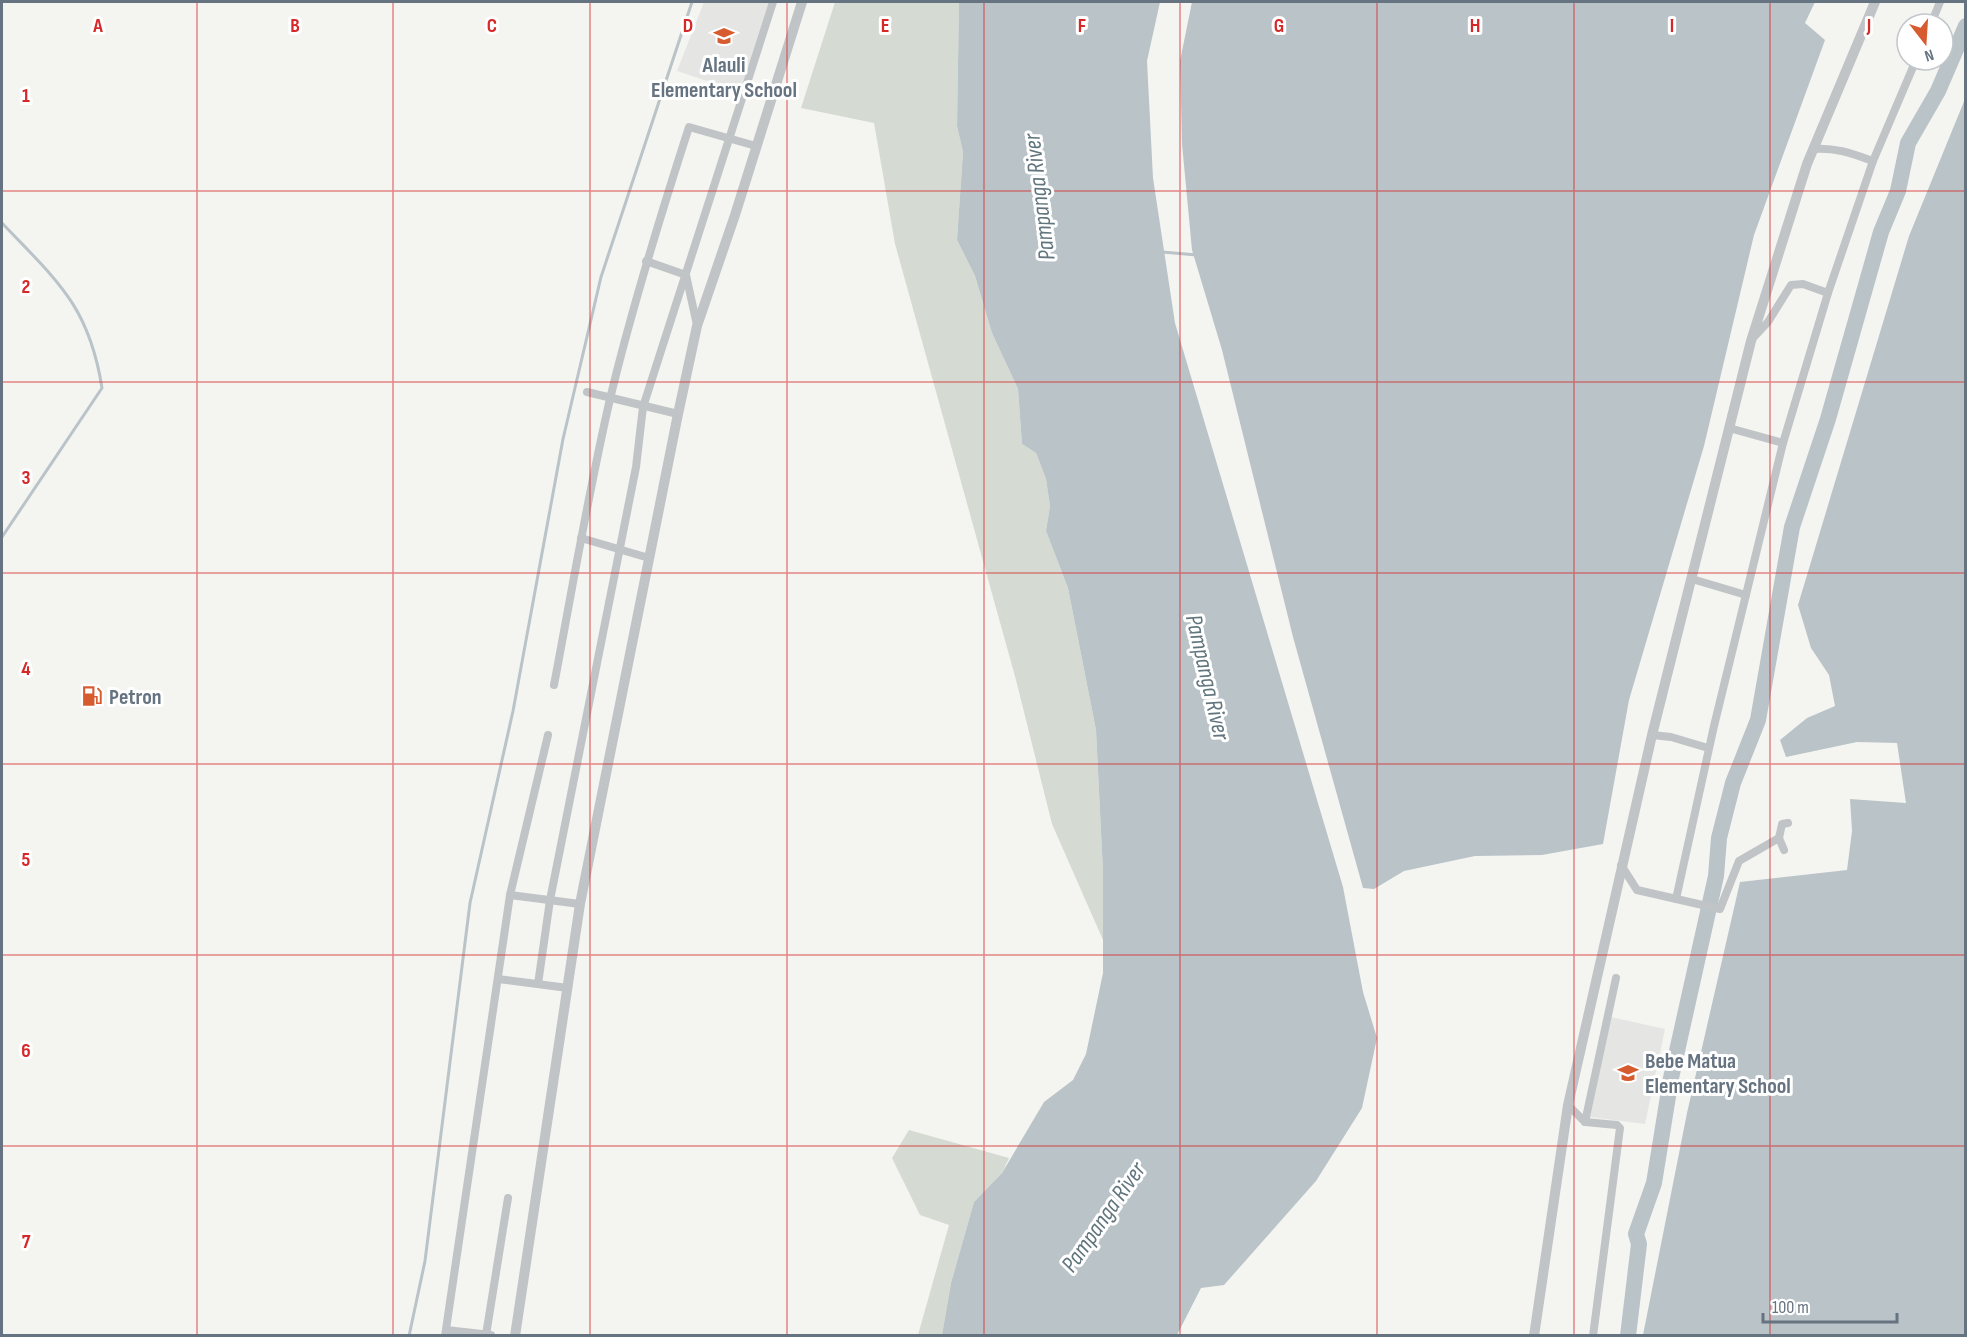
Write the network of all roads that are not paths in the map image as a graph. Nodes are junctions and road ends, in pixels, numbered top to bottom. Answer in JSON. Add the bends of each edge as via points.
{"nodes":[{"id":1,"x":773,"y":2,"type":"edge"},
{"id":2,"x":802,"y":2,"type":"edge"},
{"id":3,"x":1875,"y":2,"type":"edge"},
{"id":4,"x":1911,"y":72,"type":"edge"},
{"id":5,"x":730,"y":139,"type":"junction"},
{"id":6,"x":756,"y":146,"type":"junction"},
{"id":7,"x":1813,"y":149,"type":"junction"},
{"id":8,"x":1873,"y":161,"type":"junction"},
{"id":9,"x":646,"y":261,"type":"junction"},
{"id":10,"x":686,"y":275,"type":"junction"},
{"id":11,"x":1828,"y":293,"type":"junction"},
{"id":12,"x":698,"y":326,"type":"junction"},
{"id":13,"x":1750,"y":341,"type":"junction"},
{"id":14,"x":587,"y":392,"type":"dead end"},
{"id":15,"x":610,"y":399,"type":"junction"},
{"id":16,"x":643,"y":407,"type":"junction"},
{"id":17,"x":678,"y":414,"type":"junction"},
{"id":18,"x":1729,"y":428,"type":"junction"},
{"id":19,"x":1783,"y":443,"type":"junction"},
{"id":20,"x":581,"y":538,"type":"junction"},
{"id":21,"x":619,"y":549,"type":"junction"},
{"id":22,"x":649,"y":558,"type":"junction"},
{"id":23,"x":1692,"y":579,"type":"junction"},
{"id":24,"x":1746,"y":595,"type":"junction"},
{"id":25,"x":554,"y":686,"type":"dead end"},
{"id":26,"x":548,"y":735,"type":"dead end"},
{"id":27,"x":1652,"y":735,"type":"junction"},
{"id":28,"x":1708,"y":748,"type":"junction"},
{"id":29,"x":1788,"y":823,"type":"dead end"},
{"id":30,"x":1779,"y":838,"type":"junction"},
{"id":31,"x":1784,"y":850,"type":"dead end"},
{"id":32,"x":1621,"y":865,"type":"junction"},
{"id":33,"x":510,"y":895,"type":"junction"},
{"id":34,"x":1676,"y":899,"type":"junction"},
{"id":35,"x":550,"y":900,"type":"junction"},
{"id":36,"x":580,"y":904,"type":"junction"},
{"id":37,"x":1616,"y":978,"type":"dead end"},
{"id":38,"x":498,"y":979,"type":"junction"},
{"id":39,"x":538,"y":984,"type":"junction"},
{"id":40,"x":568,"y":988,"type":"junction"},
{"id":41,"x":1568,"y":1105,"type":"junction"},
{"id":42,"x":1585,"y":1122,"type":"junction"},
{"id":43,"x":508,"y":1198,"type":"dead end"},
{"id":44,"x":445,"y":1333,"type":"edge"},
{"id":45,"x":486,"y":1335,"type":"edge"},
{"id":46,"x":491,"y":1335,"type":"edge"},
{"id":47,"x":515,"y":1335,"type":"edge"},
{"id":48,"x":1534,"y":1335,"type":"edge"},
{"id":49,"x":1593,"y":1335,"type":"edge"}],
"edges":[{"from":1,"to":5,"type":"street"},
{"from":2,"to":6,"type":"street"},
{"from":3,"to":7,"type":"street"},
{"from":4,"to":8,"type":"street"},
{"from":5,"to":6,"type":"street"},
{"from":5,"to":9,"type":"street","via":[[689,127]]},
{"from":5,"to":10,"type":"street"},
{"from":6,"to":12,"type":"street"},
{"from":7,"to":8,"type":"street","via":[[1844,150]]},
{"from":7,"to":13,"type":"street"},
{"from":8,"to":11,"type":"street"},
{"from":9,"to":10,"type":"street"},
{"from":9,"to":15,"type":"street"},
{"from":10,"to":12,"type":"street"},
{"from":10,"to":16,"type":"street"},
{"from":11,"to":13,"type":"street","via":[[1803,284],[1791,285],[1768,322]]},
{"from":11,"to":19,"type":"street"},
{"from":12,"to":17,"type":"street"},
{"from":13,"to":18,"type":"street"},
{"from":14,"to":15,"type":"street"},
{"from":15,"to":16,"type":"street"},
{"from":15,"to":20,"type":"street"},
{"from":16,"to":17,"type":"street"},
{"from":16,"to":21,"type":"street","via":[[636,468]]},
{"from":17,"to":22,"type":"street"},
{"from":18,"to":19,"type":"street"},
{"from":18,"to":23,"type":"street"},
{"from":19,"to":24,"type":"street"},
{"from":20,"to":21,"type":"street"},
{"from":20,"to":25,"type":"street"},
{"from":21,"to":22,"type":"street"},
{"from":21,"to":35,"type":"street"},
{"from":22,"to":36,"type":"street"},
{"from":23,"to":24,"type":"street"},
{"from":23,"to":27,"type":"street"},
{"from":24,"to":28,"type":"street"},
{"from":26,"to":33,"type":"street"},
{"from":27,"to":28,"type":"street","via":[[1671,736]]},
{"from":27,"to":32,"type":"street"},
{"from":28,"to":34,"type":"street"},
{"from":29,"to":30,"type":"street","via":[[1782,824]]},
{"from":30,"to":31,"type":"street"},
{"from":30,"to":34,"type":"street","via":[[1739,861],[1720,909]]},
{"from":32,"to":34,"type":"street","via":[[1637,890]]},
{"from":32,"to":41,"type":"street"},
{"from":33,"to":35,"type":"street"},
{"from":33,"to":38,"type":"street"},
{"from":35,"to":36,"type":"street"},
{"from":35,"to":39,"type":"street"},
{"from":36,"to":40,"type":"street"},
{"from":37,"to":42,"type":"street"},
{"from":38,"to":39,"type":"street"},
{"from":38,"to":44,"type":"street"},
{"from":39,"to":40,"type":"street"},
{"from":40,"to":47,"type":"street"},
{"from":41,"to":42,"type":"street"},
{"from":41,"to":48,"type":"street"},
{"from":42,"to":49,"type":"street","via":[[1617,1125],[1621,1135]]},
{"from":43,"to":45,"type":"street"},
{"from":44,"to":45,"type":"street"},
{"from":45,"to":46,"type":"street"}]}
